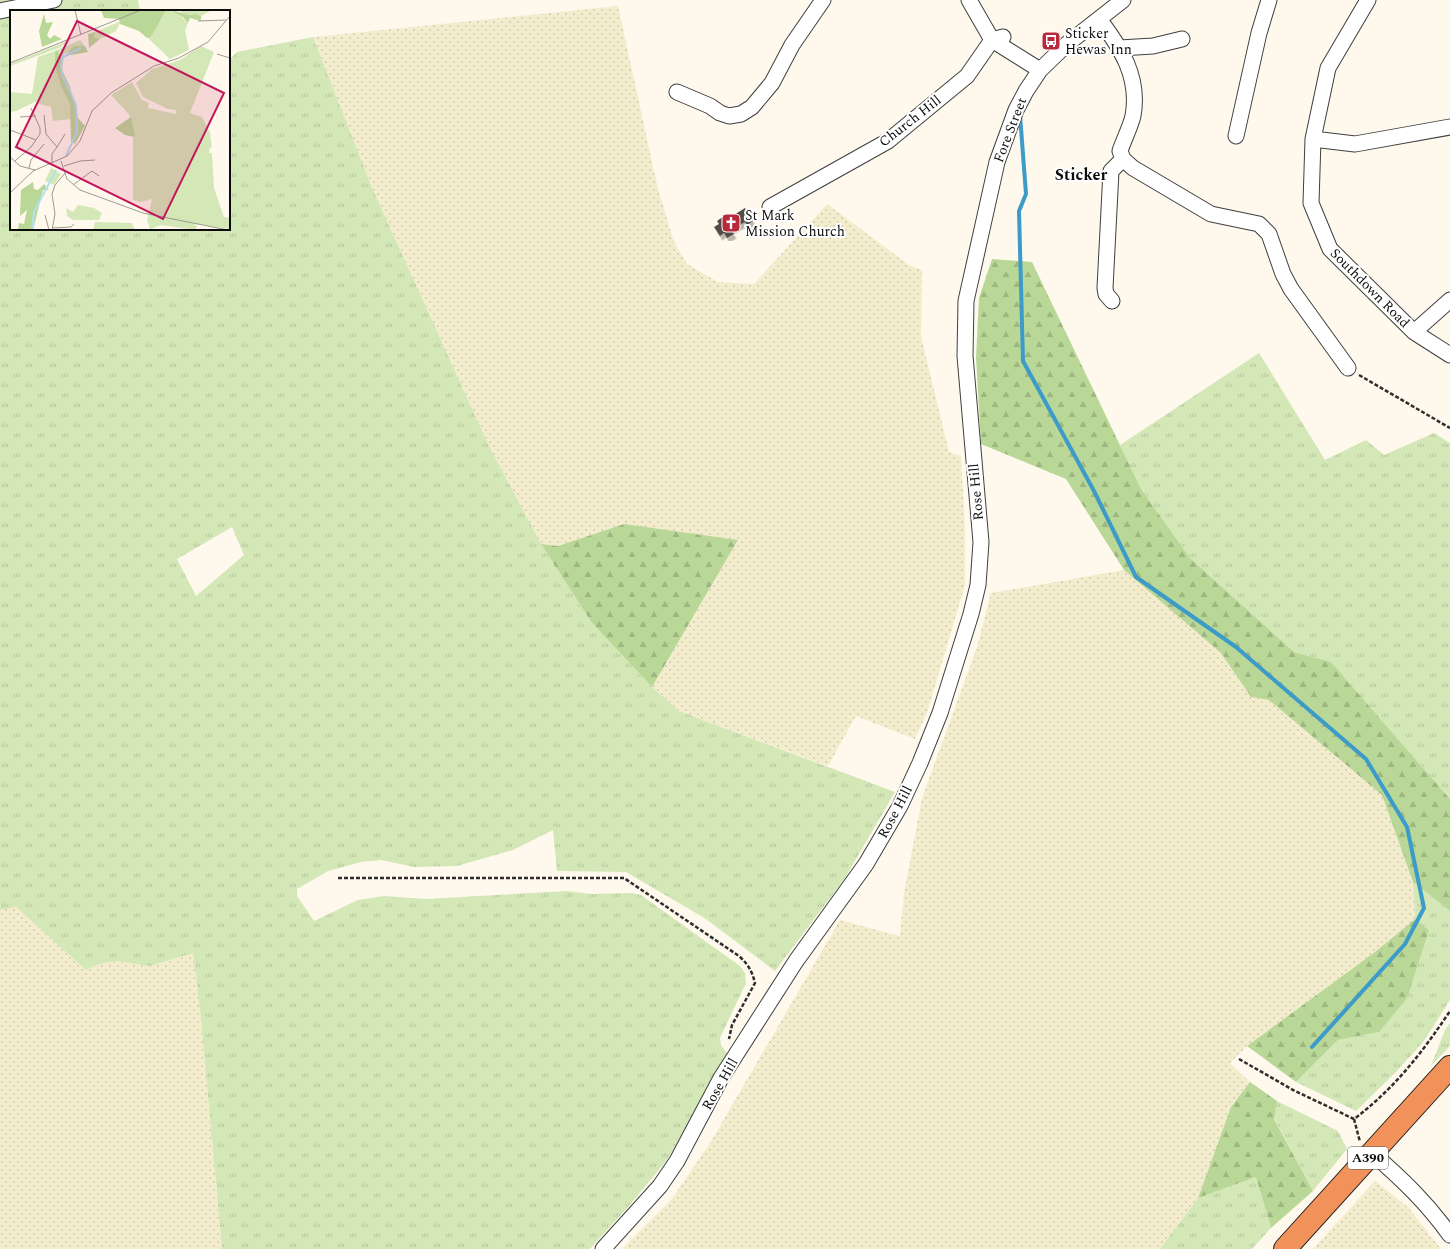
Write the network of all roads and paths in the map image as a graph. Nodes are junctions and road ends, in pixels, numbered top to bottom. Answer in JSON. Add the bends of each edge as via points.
{"nodes":[{"id":1,"x":54,"y":0,"type":"edge"},
{"id":2,"x":823,"y":0,"type":"edge"},
{"id":3,"x":969,"y":0,"type":"edge"},
{"id":4,"x":1123,"y":0,"type":"edge"},
{"id":5,"x":1270,"y":0,"type":"edge"},
{"id":6,"x":1368,"y":0,"type":"edge"},
{"id":7,"x":0,"y":11,"type":"edge"},
{"id":8,"x":1099,"y":19,"type":"junction"},
{"id":9,"x":998,"y":39,"type":"junction"},
{"id":10,"x":1182,"y":39,"type":"dead end"},
{"id":11,"x":1120,"y":48,"type":"junction"},
{"id":12,"x":1038,"y":69,"type":"junction"},
{"id":13,"x":677,"y":92,"type":"dead end"},
{"id":14,"x":1450,"y":127,"type":"edge"},
{"id":15,"x":1236,"y":136,"type":"dead end"},
{"id":16,"x":1313,"y":140,"type":"junction"},
{"id":17,"x":1123,"y":159,"type":"junction"},
{"id":18,"x":770,"y":208,"type":"dead end"},
{"id":19,"x":1450,"y":300,"type":"edge"},
{"id":20,"x":966,"y":301,"type":"joint"},
{"id":21,"x":1112,"y":301,"type":"dead end"},
{"id":22,"x":1414,"y":332,"type":"junction"},
{"id":23,"x":1450,"y":355,"type":"edge"},
{"id":24,"x":1348,"y":368,"type":"joint"},
{"id":25,"x":1450,"y":428,"type":"edge"},
{"id":26,"x":338,"y":878,"type":"dead end"},
{"id":27,"x":1450,"y":1011,"type":"edge"},
{"id":28,"x":738,"y":1053,"type":"junction"},
{"id":29,"x":1239,"y":1058,"type":"dead end"},
{"id":30,"x":1450,"y":1067,"type":"edge"},
{"id":31,"x":1372,"y":1153,"type":"junction"},
{"id":32,"x":1450,"y":1235,"type":"edge"},
{"id":33,"x":603,"y":1249,"type":"edge"},
{"id":34,"x":1285,"y":1249,"type":"edge"}],
"edges":[{"from":1,"to":7,"type":"street"},
{"from":2,"to":13,"type":"street","via":[[792,45],[772,83],[752,106],[741,114],[729,116],[720,113]]},
{"from":3,"to":9,"type":"street"},
{"from":4,"to":8,"type":"street","name":"Fore Street"},
{"from":5,"to":15,"type":"street","via":[[1259,33]]},
{"from":6,"to":16,"type":"street","name":"Southdown Road","via":[[1328,68]]},
{"from":8,"to":11,"type":"street"},
{"from":8,"to":12,"type":"street","name":"Fore Street"},
{"from":9,"to":12,"type":"street"},
{"from":9,"to":18,"type":"street","name":"Church Hill","via":[[967,76],[888,141]]},
{"from":10,"to":11,"type":"street","via":[[1153,46]]},
{"from":11,"to":17,"type":"street","via":[[1129,70],[1134,104],[1130,126],[1120,151]]},
{"from":12,"to":20,"type":"street","name":"Fore Street","via":[[1016,110],[1001,148]]},
{"from":14,"to":16,"type":"street","via":[[1355,144]]},
{"from":16,"to":22,"type":"street","name":"Southdown Road","via":[[1311,203],[1330,249]]},
{"from":17,"to":21,"type":"street","via":[[1111,171],[1105,288]]},
{"from":17,"to":24,"type":"street","via":[[1132,168],[1211,214],[1259,224],[1269,234],[1283,274]]},
{"from":19,"to":22,"type":"street"},
{"from":20,"to":28,"type":"street","name":"Rose Hill","via":[[965,356],[980,542],[978,585],[971,614],[940,713],[900,806],[866,864],[796,960]]},
{"from":22,"to":23,"type":"street","name":"Southdown Road"},
{"from":24,"to":25,"type":"path"},
{"from":26,"to":28,"type":"path","via":[[624,878],[747,963],[755,983],[732,1025],[729,1038]]},
{"from":27,"to":29,"type":"path","via":[[1424,1051],[1373,1105],[1354,1120],[1293,1090]]},
{"from":28,"to":33,"type":"street","name":"Rose Hill","via":[[721,1078],[677,1161],[660,1186]]},
{"from":30,"to":31,"type":"highway","number":"A390"},
{"from":31,"to":32,"type":"street","via":[[1431,1208]]},
{"from":31,"to":34,"type":"highway","number":"A390"}]}
